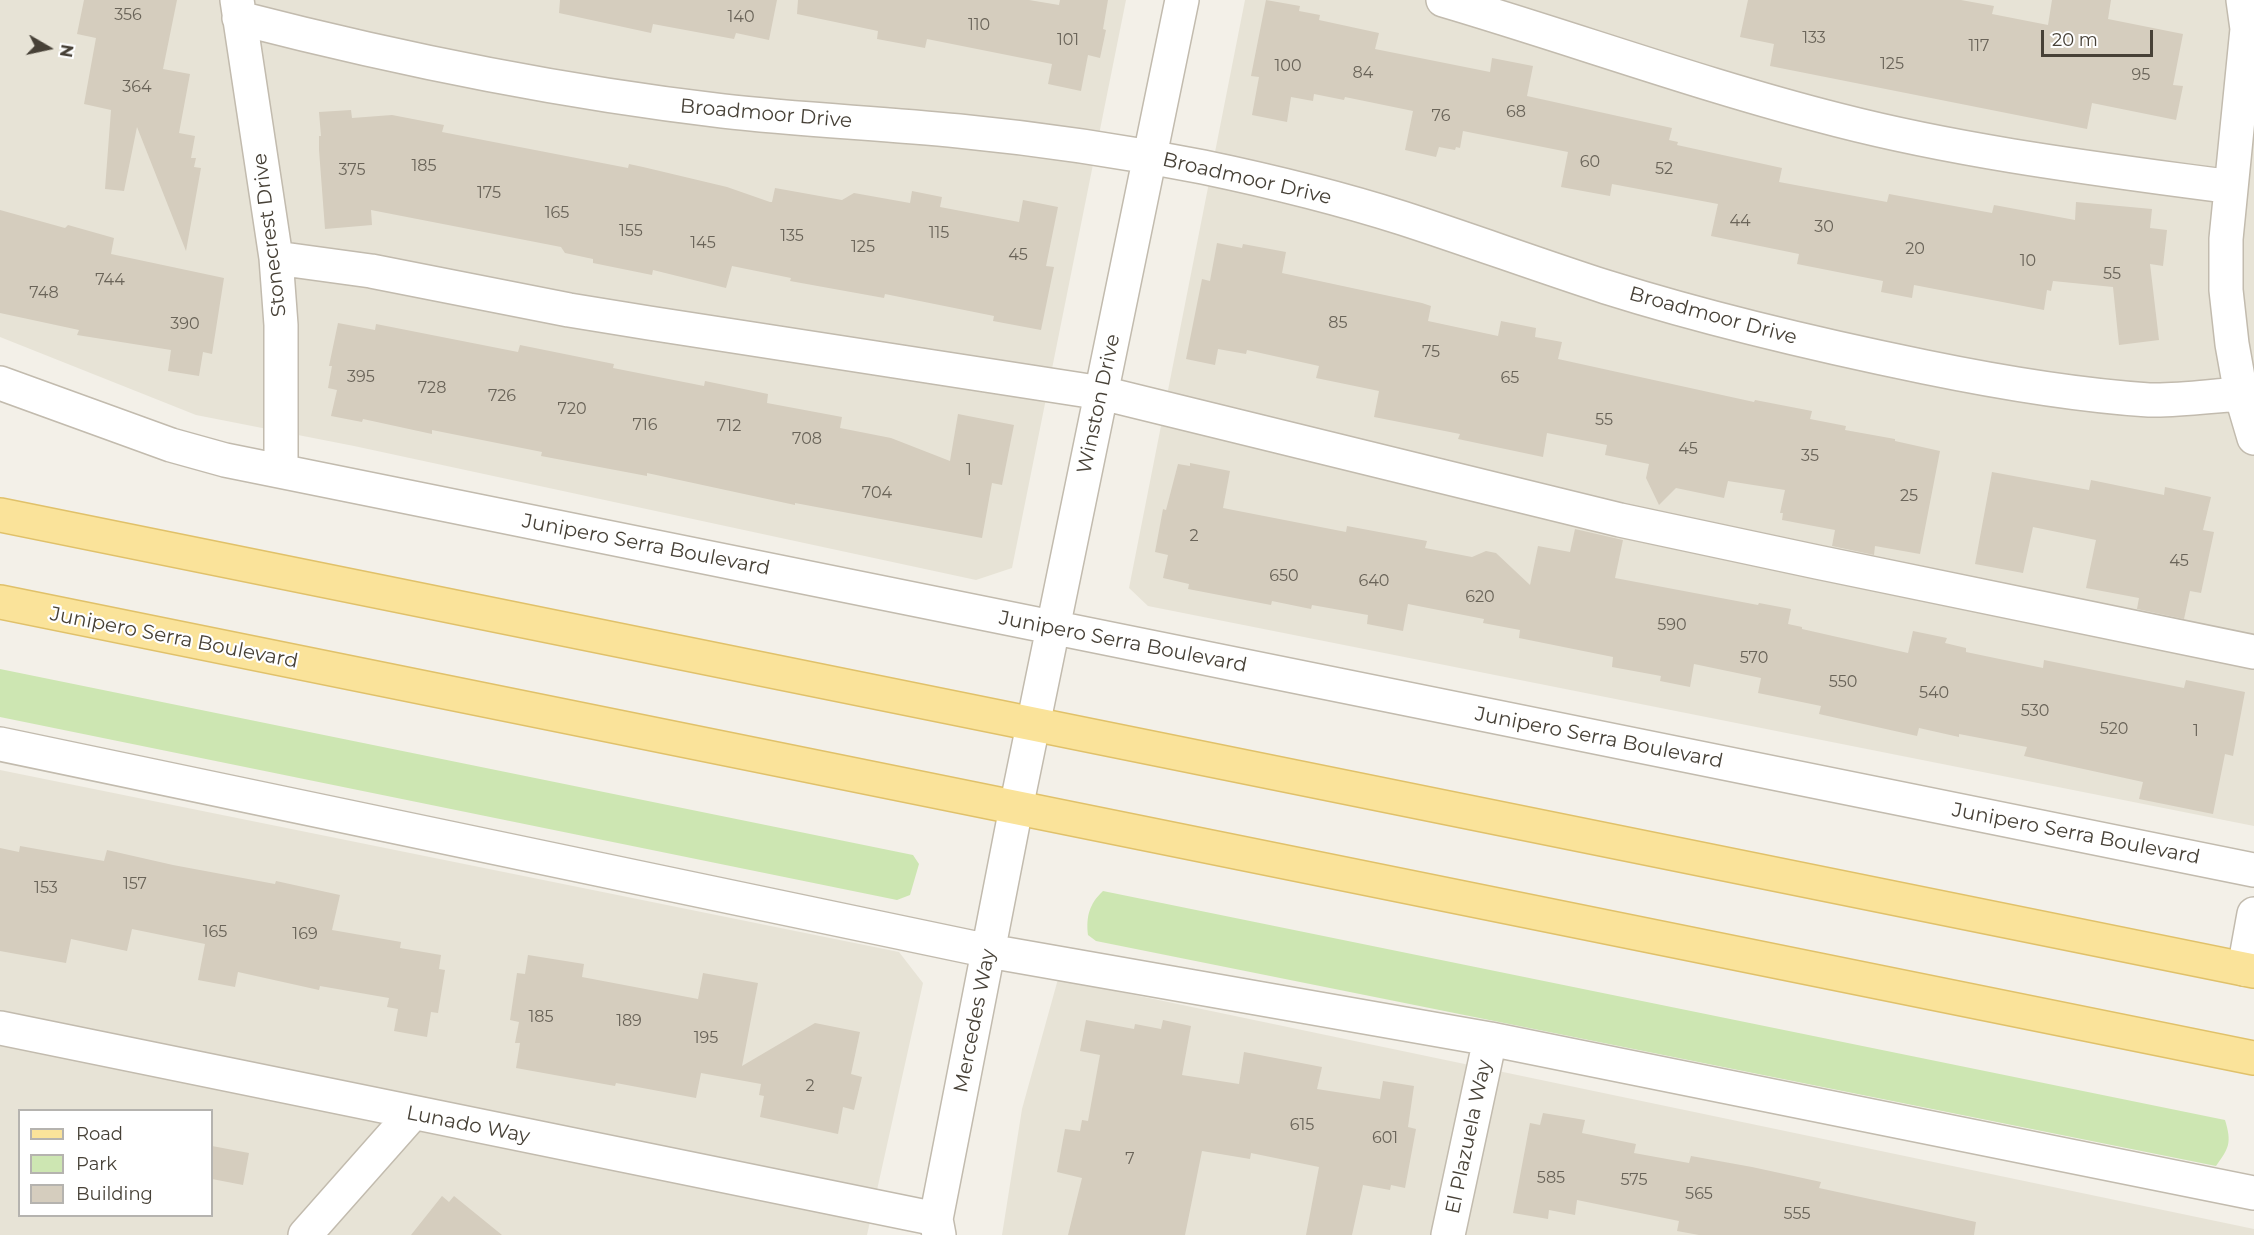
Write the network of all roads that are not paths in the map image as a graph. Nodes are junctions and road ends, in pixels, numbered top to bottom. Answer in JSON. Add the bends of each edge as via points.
{"nodes":[{"id":1,"x":1182,"y":0,"type":"edge"},
{"id":2,"x":1443,"y":0,"type":"edge"},
{"id":3,"x":2243,"y":0,"type":"edge"},
{"id":4,"x":238,"y":9,"type":"edge"},
{"id":5,"x":1150,"y":157,"type":"junction"},
{"id":6,"x":2231,"y":187,"type":"junction"},
{"id":7,"x":276,"y":258,"type":"junction"},
{"id":8,"x":0,"y":383,"type":"edge"},
{"id":9,"x":1102,"y":393,"type":"junction"},
{"id":10,"x":2241,"y":394,"type":"junction"},
{"id":11,"x":2254,"y":438,"type":"edge"},
{"id":12,"x":281,"y":471,"type":"junction"},
{"id":13,"x":0,"y":515,"type":"edge"},
{"id":14,"x":0,"y":602,"type":"edge"},
{"id":15,"x":1053,"y":628,"type":"junction"},
{"id":16,"x":2254,"y":651,"type":"edge"},
{"id":17,"x":1034,"y":723,"type":"junction"},
{"id":18,"x":0,"y":744,"type":"edge"},
{"id":19,"x":1016,"y":808,"type":"junction"},
{"id":20,"x":2254,"y":870,"type":"edge"},
{"id":21,"x":2254,"y":914,"type":"edge"},
{"id":22,"x":989,"y":951,"type":"junction"},
{"id":23,"x":2249,"y":970,"type":"edge"},
{"id":24,"x":0,"y":1028,"type":"edge"},
{"id":25,"x":1490,"y":1039,"type":"junction"},
{"id":26,"x":2254,"y":1059,"type":"edge"},
{"id":27,"x":412,"y":1114,"type":"junction"},
{"id":28,"x":2254,"y":1193,"type":"edge"},
{"id":29,"x":934,"y":1230,"type":"edge"},
{"id":30,"x":305,"y":1235,"type":"edge"},
{"id":31,"x":1448,"y":1235,"type":"edge"}],
"edges":[{"from":1,"to":5,"type":"street","name":"Winston Drive"},
{"from":2,"to":6,"type":"street","via":[[1840,121],[2008,154]]},
{"from":3,"to":6,"type":"street","via":[[2247,29]]},
{"from":4,"to":5,"type":"street","name":"Broadmoor Drive","via":[[382,53],[562,88],[730,112],[956,130]]},
{"from":4,"to":7,"type":"street","name":"Stonecrest Drive"},
{"from":5,"to":9,"type":"street","name":"Winston Drive"},
{"from":5,"to":10,"type":"street","name":"Broadmoor Drive","via":[[1317,194],[1406,219],[1676,308],[1890,360],[2025,384],[2151,400]]},
{"from":6,"to":10,"type":"street","via":[[2226,290]]},
{"from":7,"to":9,"type":"street","via":[[371,271],[569,310]]},
{"from":7,"to":12,"type":"street","name":"Stonecrest Drive","via":[[281,336]]},
{"from":8,"to":12,"type":"street","name":"Junipero Serra Boulevard","via":[[171,446]]},
{"from":9,"to":15,"type":"street","name":"Winston Drive"},
{"from":9,"to":16,"type":"street","via":[[1696,537]]},
{"from":10,"to":11,"type":"street"},
{"from":12,"to":15,"type":"street","name":"Junipero Serra Boulevard"},
{"from":13,"to":17,"type":"main road"},
{"from":14,"to":19,"type":"main road","name":"Junipero Serra Boulevard"},
{"from":15,"to":17,"type":"street","name":"Winston Drive"},
{"from":15,"to":20,"type":"street","name":"Junipero Serra Boulevard"},
{"from":17,"to":19,"type":"street","name":"Winston Drive"},
{"from":17,"to":23,"type":"main road"},
{"from":18,"to":22,"type":"street"},
{"from":19,"to":22,"type":"street","name":"Mercedes Way"},
{"from":19,"to":26,"type":"main road","name":"Junipero Serra Boulevard"},
{"from":21,"to":23,"type":"street"},
{"from":22,"to":25,"type":"street"},
{"from":22,"to":29,"type":"street","name":"Mercedes Way"},
{"from":24,"to":27,"type":"street","name":"Lunado Way"},
{"from":25,"to":28,"type":"street"},
{"from":25,"to":31,"type":"street","name":"El Plazuela Way"},
{"from":27,"to":29,"type":"street","name":"Lunado Way"},
{"from":27,"to":30,"type":"street"}]}
